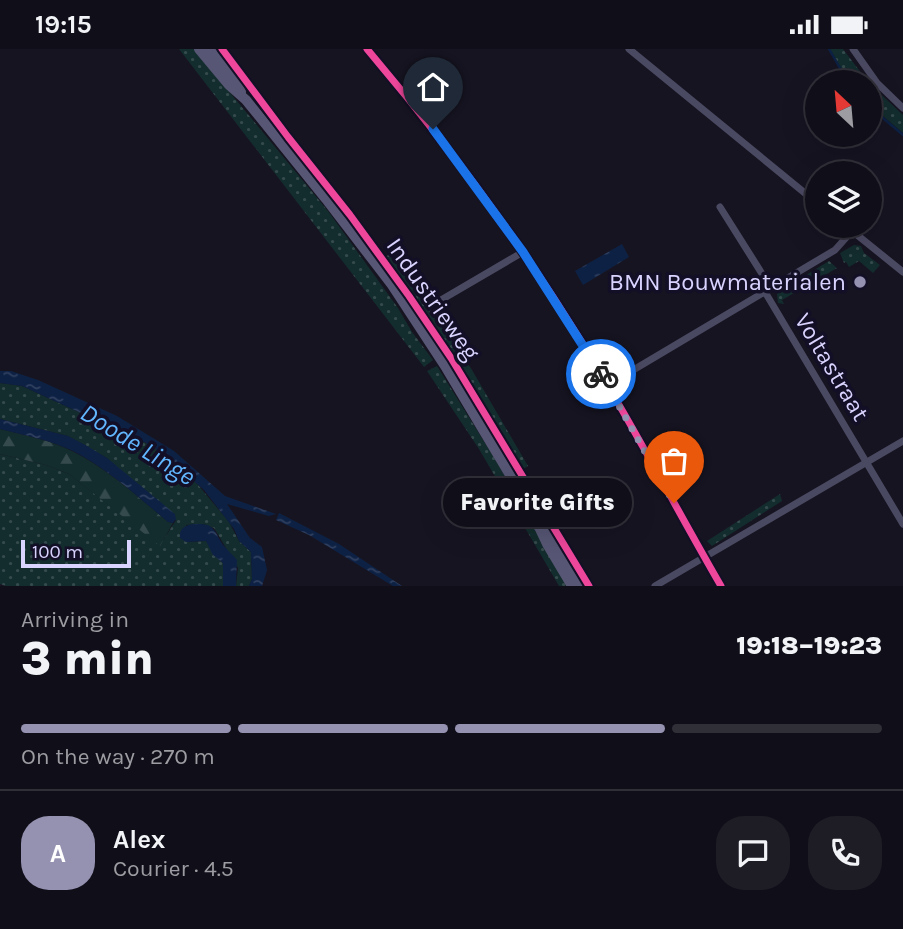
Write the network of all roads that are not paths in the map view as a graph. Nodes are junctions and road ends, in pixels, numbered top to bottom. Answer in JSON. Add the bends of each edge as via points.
{"nodes":[{"id":1,"x":199,"y":49,"type":"edge"},
{"id":2,"x":209,"y":49,"type":"edge"},
{"id":3,"x":368,"y":49,"type":"edge"},
{"id":4,"x":628,"y":49,"type":"edge"},
{"id":5,"x":853,"y":49,"type":"edge"},
{"id":6,"x":246,"y":100,"type":"junction"},
{"id":7,"x":903,"y":108,"type":"edge"},
{"id":8,"x":805,"y":193,"type":"edge"},
{"id":9,"x":720,"y":207,"type":"dead end"},
{"id":10,"x":843,"y":238,"type":"edge"},
{"id":11,"x":861,"y":238,"type":"edge"},
{"id":12,"x":523,"y":252,"type":"junction"},
{"id":13,"x":903,"y":272,"type":"edge"},
{"id":14,"x":768,"y":290,"type":"junction"},
{"id":15,"x":441,"y":300,"type":"dead end"},
{"id":16,"x":608,"y":385,"type":"junction"},
{"id":17,"x":903,"y":440,"type":"edge"},
{"id":18,"x":867,"y":462,"type":"junction"},
{"id":19,"x":533,"y":512,"type":"junction"},
{"id":20,"x":903,"y":524,"type":"edge"},
{"id":21,"x":705,"y":558,"type":"junction"},
{"id":22,"x":572,"y":586,"type":"edge"},
{"id":23,"x":581,"y":586,"type":"edge"},
{"id":24,"x":655,"y":586,"type":"edge"},
{"id":25,"x":721,"y":586,"type":"edge"}],
"edges":[{"from":1,"to":6,"type":"main road","name":"Industrieweg"},
{"from":2,"to":6,"type":"main road","name":"Industrieweg"},
{"from":3,"to":12,"type":"street","via":[[418,108]]},
{"from":4,"to":8,"type":"street"},
{"from":5,"to":7,"type":"street","via":[[877,83]]},
{"from":6,"to":19,"type":"main road","name":"Industrieweg","via":[[392,285]]},
{"from":9,"to":14,"type":"street","name":"Voltastraat"},
{"from":10,"to":14,"type":"street","via":[[835,250]]},
{"from":11,"to":13,"type":"street"},
{"from":12,"to":15,"type":"street"},
{"from":12,"to":16,"type":"street"},
{"from":14,"to":16,"type":"street"},
{"from":14,"to":18,"type":"street","name":"Voltastraat"},
{"from":16,"to":21,"type":"street"},
{"from":17,"to":18,"type":"street"},
{"from":18,"to":20,"type":"street","name":"Voltastraat"},
{"from":18,"to":21,"type":"street"},
{"from":19,"to":22,"type":"main road","name":"Industrieweg"},
{"from":19,"to":23,"type":"main road","name":"Industrieweg"},
{"from":21,"to":24,"type":"street"},
{"from":21,"to":25,"type":"street"}]}
